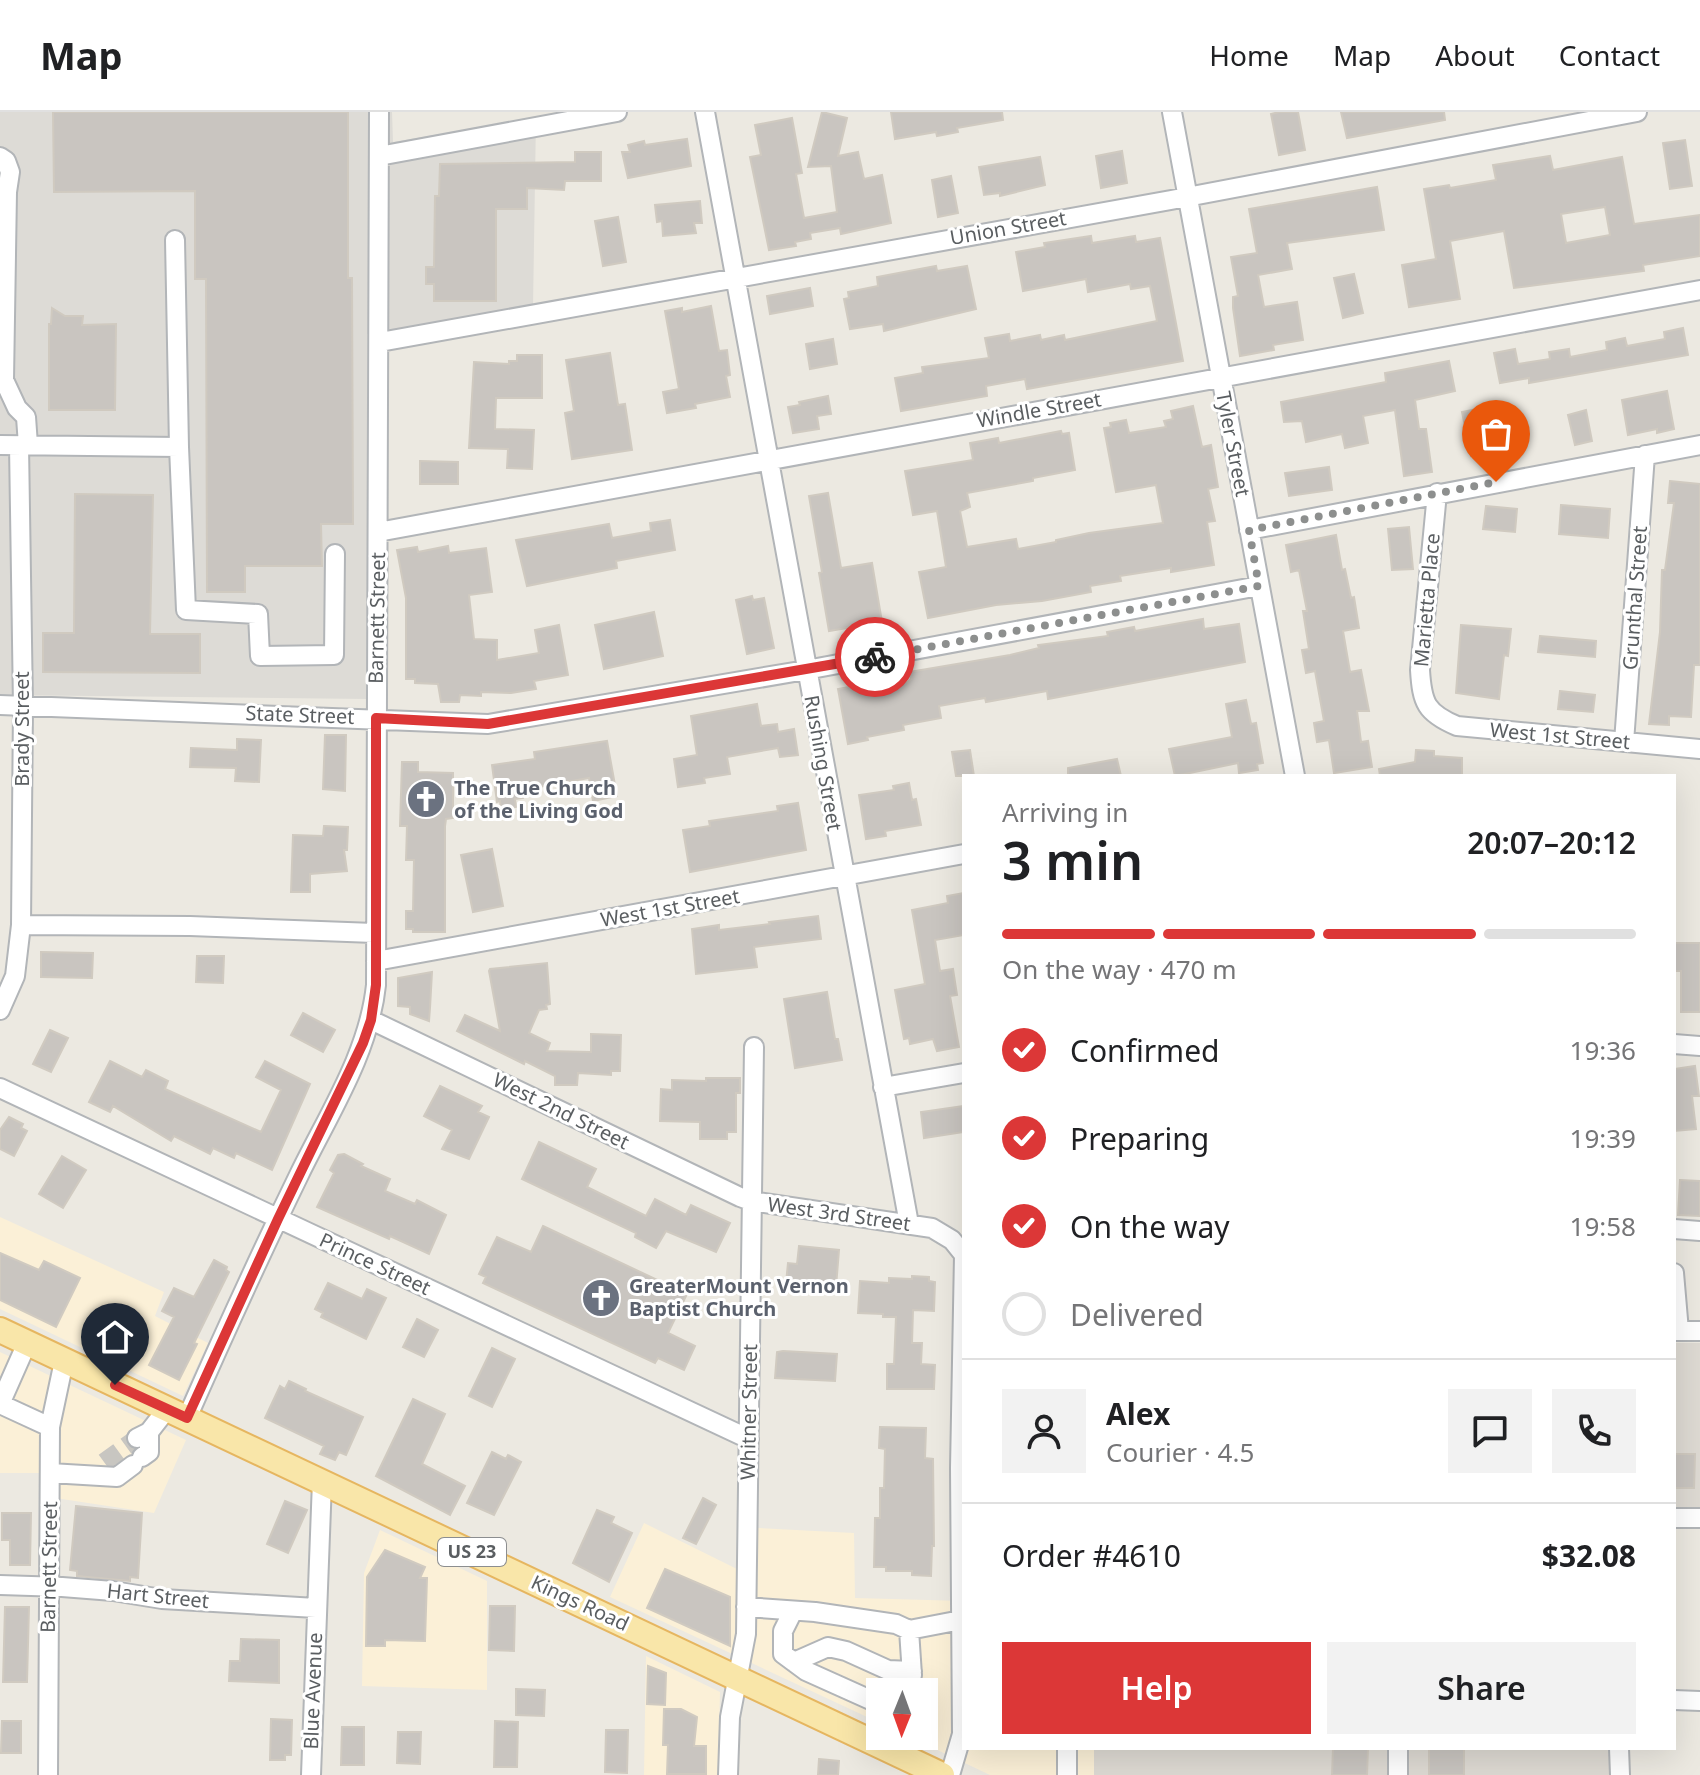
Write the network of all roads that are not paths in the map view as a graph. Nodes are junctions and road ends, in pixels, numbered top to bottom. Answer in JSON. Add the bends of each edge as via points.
{"nodes":[{"id":1,"x":379,"y":112,"type":"edge"},
{"id":2,"x":617,"y":112,"type":"edge"},
{"id":3,"x":705,"y":112,"type":"edge"},
{"id":4,"x":1172,"y":112,"type":"edge"},
{"id":5,"x":1637,"y":112,"type":"edge"},
{"id":6,"x":379,"y":156,"type":"junction"},
{"id":7,"x":0,"y":157,"type":"edge"},
{"id":8,"x":1187,"y":197,"type":"junction"},
{"id":9,"x":175,"y":240,"type":"dead end"},
{"id":10,"x":734,"y":279,"type":"junction"},
{"id":11,"x":1700,"y":290,"type":"edge"},
{"id":12,"x":380,"y":342,"type":"junction"},
{"id":13,"x":1220,"y":377,"type":"junction"},
{"id":14,"x":8,"y":406,"type":"edge"},
{"id":15,"x":16,"y":445,"type":"edge"},
{"id":16,"x":1700,"y":445,"type":"edge"},
{"id":17,"x":179,"y":447,"type":"junction"},
{"id":18,"x":1645,"y":455,"type":"junction"},
{"id":19,"x":770,"y":459,"type":"junction"},
{"id":20,"x":1437,"y":493,"type":"junction"},
{"id":21,"x":1249,"y":530,"type":"junction"},
{"id":22,"x":378,"y":532,"type":"junction"},
{"id":23,"x":335,"y":554,"type":"dead end"},
{"id":24,"x":1259,"y":586,"type":"junction"},
{"id":25,"x":806,"y":670,"type":"junction"},
{"id":26,"x":0,"y":705,"type":"edge"},
{"id":27,"x":23,"y":706,"type":"junction"},
{"id":28,"x":1427,"y":707,"type":"joint"},
{"id":29,"x":376,"y":718,"type":"junction"},
{"id":30,"x":1624,"y":742,"type":"junction"},
{"id":31,"x":1700,"y":749,"type":"edge"},
{"id":32,"x":1295,"y":774,"type":"edge"},
{"id":33,"x":962,"y":854,"type":"edge"},
{"id":34,"x":844,"y":876,"type":"junction"},
{"id":35,"x":21,"y":925,"type":"junction"},
{"id":36,"x":374,"y":933,"type":"junction"},
{"id":37,"x":376,"y":961,"type":"junction"},
{"id":38,"x":0,"y":1010,"type":"edge"},
{"id":39,"x":371,"y":1020,"type":"junction"},
{"id":40,"x":1676,"y":1044,"type":"edge"},
{"id":41,"x":1700,"y":1046,"type":"edge"},
{"id":42,"x":754,"y":1047,"type":"dead end"},
{"id":43,"x":962,"y":1073,"type":"edge"},
{"id":44,"x":883,"y":1087,"type":"junction"},
{"id":45,"x":0,"y":1088,"type":"edge"},
{"id":46,"x":751,"y":1201,"type":"junction"},
{"id":47,"x":278,"y":1219,"type":"junction"},
{"id":48,"x":909,"y":1224,"type":"junction"},
{"id":49,"x":1676,"y":1229,"type":"edge"},
{"id":50,"x":1700,"y":1231,"type":"edge"},
{"id":51,"x":962,"y":1252,"type":"edge"},
{"id":52,"x":0,"y":1330,"type":"edge"},
{"id":53,"x":1676,"y":1331,"type":"edge"},
{"id":54,"x":1700,"y":1331,"type":"edge"},
{"id":55,"x":27,"y":1343,"type":"junction"},
{"id":56,"x":64,"y":1361,"type":"junction"},
{"id":57,"x":0,"y":1404,"type":"edge"},
{"id":58,"x":177,"y":1413,"type":"junction"},
{"id":59,"x":50,"y":1427,"type":"junction"},
{"id":60,"x":749,"y":1439,"type":"junction"},
{"id":61,"x":50,"y":1473,"type":"junction"},
{"id":62,"x":322,"y":1481,"type":"junction"},
{"id":63,"x":962,"y":1498,"type":"edge"},
{"id":64,"x":1676,"y":1518,"type":"edge"},
{"id":65,"x":1700,"y":1518,"type":"edge"},
{"id":66,"x":0,"y":1585,"type":"edge"},
{"id":67,"x":48,"y":1586,"type":"junction"},
{"id":68,"x":746,"y":1607,"type":"junction"},
{"id":69,"x":316,"y":1608,"type":"junction"},
{"id":70,"x":793,"y":1611,"type":"junction"},
{"id":71,"x":961,"y":1620,"type":"junction"},
{"id":72,"x":909,"y":1630,"type":"junction"},
{"id":73,"x":794,"y":1662,"type":"junction"},
{"id":74,"x":912,"y":1671,"type":"junction"},
{"id":75,"x":738,"y":1677,"type":"junction"},
{"id":76,"x":962,"y":1677,"type":"edge"},
{"id":77,"x":910,"y":1678,"type":"edge"},
{"id":78,"x":866,"y":1698,"type":"edge"},
{"id":79,"x":1676,"y":1700,"type":"edge"},
{"id":80,"x":1700,"y":1701,"type":"edge"},
{"id":81,"x":866,"y":1732,"type":"edge"},
{"id":82,"x":962,"y":1737,"type":"edge"},
{"id":83,"x":903,"y":1750,"type":"edge"},
{"id":84,"x":1063,"y":1750,"type":"edge"},
{"id":85,"x":1398,"y":1750,"type":"edge"},
{"id":86,"x":1619,"y":1750,"type":"edge"},
{"id":87,"x":48,"y":1775,"type":"edge"},
{"id":88,"x":311,"y":1775,"type":"edge"},
{"id":89,"x":728,"y":1775,"type":"edge"},
{"id":90,"x":942,"y":1775,"type":"edge"},
{"id":91,"x":950,"y":1775,"type":"edge"},
{"id":92,"x":1067,"y":1775,"type":"edge"},
{"id":93,"x":1398,"y":1775,"type":"edge"},
{"id":94,"x":1620,"y":1775,"type":"edge"}],
"edges":[{"from":1,"to":6,"type":"street","name":"Barnett Street"},
{"from":2,"to":6,"type":"street"},
{"from":3,"to":10,"type":"street","name":"Rushing Street"},
{"from":4,"to":8,"type":"street","name":"Tyler Street"},
{"from":5,"to":8,"type":"street","name":"Union Street"},
{"from":6,"to":12,"type":"street","name":"Barnett Street"},
{"from":7,"to":14,"type":"street","name":"Brady Street","via":[[10,172],[4,380]]},
{"from":8,"to":10,"type":"street","name":"Union Street"},
{"from":8,"to":13,"type":"street","name":"Tyler Street"},
{"from":9,"to":17,"type":"street"},
{"from":10,"to":12,"type":"street","name":"Union Street"},
{"from":10,"to":19,"type":"street","name":"Rushing Street"},
{"from":11,"to":13,"type":"street","name":"Windle Street"},
{"from":12,"to":22,"type":"street","name":"Barnett Street"},
{"from":13,"to":19,"type":"street","name":"Windle Street"},
{"from":13,"to":21,"type":"street","name":"Tyler Street"},
{"from":14,"to":15,"type":"street","name":"Brady Street","via":[[26,417]]},
{"from":15,"to":17,"type":"street"},
{"from":15,"to":27,"type":"street","name":"Brady Street"},
{"from":16,"to":18,"type":"street"},
{"from":17,"to":23,"type":"street","via":[[186,610],[258,614],[260,656],[334,655]]},
{"from":18,"to":20,"type":"street"},
{"from":18,"to":30,"type":"street","name":"Grunthal Street"},
{"from":19,"to":22,"type":"street","name":"Windle Street"},
{"from":19,"to":25,"type":"street","name":"Rushing Street"},
{"from":20,"to":21,"type":"street"},
{"from":20,"to":28,"type":"street","name":"Marietta Place","via":[[1420,670]]},
{"from":21,"to":24,"type":"street","name":"Tyler Street"},
{"from":22,"to":29,"type":"street","name":"Barnett Street"},
{"from":24,"to":25,"type":"street","name":"State Street"},
{"from":24,"to":32,"type":"street","name":"Tyler Street"},
{"from":25,"to":29,"type":"street","name":"State Street","via":[[488,724]]},
{"from":25,"to":34,"type":"street","name":"Rushing Street"},
{"from":26,"to":27,"type":"street","name":"State Street"},
{"from":27,"to":29,"type":"street","name":"State Street"},
{"from":27,"to":35,"type":"street","name":"Brady Street"},
{"from":28,"to":30,"type":"street","name":"West 1st Street","via":[[1457,726]]},
{"from":29,"to":36,"type":"street","name":"Barnett Street"},
{"from":30,"to":31,"type":"street","name":"West 1st Street"},
{"from":33,"to":34,"type":"street","name":"West 1st Street"},
{"from":34,"to":37,"type":"street","name":"West 1st Street"},
{"from":34,"to":44,"type":"street","name":"Rushing Street"},
{"from":35,"to":36,"type":"street"},
{"from":35,"to":38,"type":"street","name":"Brady Street","via":[[15,976]]},
{"from":36,"to":37,"type":"street","name":"Barnett Street"},
{"from":37,"to":39,"type":"street","name":"Barnett Street"},
{"from":39,"to":46,"type":"street","name":"West 2nd Street"},
{"from":39,"to":47,"type":"street","name":"Barnett Street"},
{"from":40,"to":41,"type":"street"},
{"from":42,"to":46,"type":"street","name":"Whitner Street"},
{"from":43,"to":44,"type":"street"},
{"from":44,"to":48,"type":"street","name":"Rushing Street"},
{"from":45,"to":47,"type":"street","name":"Prince Street"},
{"from":46,"to":48,"type":"street","name":"West 3rd Street"},
{"from":46,"to":60,"type":"street","name":"Whitner Street"},
{"from":47,"to":58,"type":"street","name":"Barnett Street"},
{"from":47,"to":60,"type":"street","name":"Prince Street"},
{"from":48,"to":51,"type":"street","name":"West 3rd Street","via":[[932,1228]]},
{"from":49,"to":50,"type":"street"},
{"from":52,"to":55,"type":"main road","name":"Kings Road","number":"US 23"},
{"from":53,"to":54,"type":"street"},
{"from":55,"to":56,"type":"main road","name":"Kings Road","number":"US 23"},
{"from":55,"to":57,"type":"street"},
{"from":56,"to":58,"type":"main road","name":"Kings Road","number":"US 23"},
{"from":56,"to":59,"type":"street","name":"Barnett Street"},
{"from":57,"to":59,"type":"street"},
{"from":58,"to":61,"type":"street","name":"Barnett Street","via":[[143,1435],[149,1452],[117,1477],[100,1468]]},
{"from":58,"to":62,"type":"main road","name":"Kings Road","number":"US 23"},
{"from":59,"to":61,"type":"street","name":"Barnett Street"},
{"from":60,"to":68,"type":"street","name":"Whitner Street"},
{"from":61,"to":67,"type":"street","name":"Barnett Street"},
{"from":62,"to":69,"type":"street","name":"Blue Avenue"},
{"from":62,"to":75,"type":"main road","name":"Kings Road","number":"US 23"},
{"from":63,"to":71,"type":"street"},
{"from":64,"to":65,"type":"street"},
{"from":66,"to":67,"type":"street","name":"Hart Street"},
{"from":67,"to":69,"type":"street","name":"Hart Street"},
{"from":67,"to":87,"type":"street","name":"Barnett Street"},
{"from":68,"to":70,"type":"street"},
{"from":68,"to":75,"type":"street","name":"Whitner Street"},
{"from":69,"to":88,"type":"street","name":"Blue Avenue"},
{"from":70,"to":72,"type":"street"},
{"from":70,"to":73,"type":"street","via":[[783,1631],[783,1654]]},
{"from":71,"to":72,"type":"street"},
{"from":71,"to":76,"type":"street"},
{"from":72,"to":74,"type":"street"},
{"from":73,"to":74,"type":"street","via":[[828,1647],[888,1670]]},
{"from":73,"to":78,"type":"street"},
{"from":74,"to":77,"type":"street"},
{"from":75,"to":81,"type":"main road","name":"Kings Road","number":"US 23"},
{"from":75,"to":89,"type":"street","name":"Whitner Street"},
{"from":79,"to":80,"type":"street"},
{"from":82,"to":91,"type":"street"},
{"from":83,"to":90,"type":"main road","name":"Kings Road","number":"US 23"},
{"from":84,"to":92,"type":"street"},
{"from":85,"to":93,"type":"street"},
{"from":86,"to":94,"type":"street"}]}
